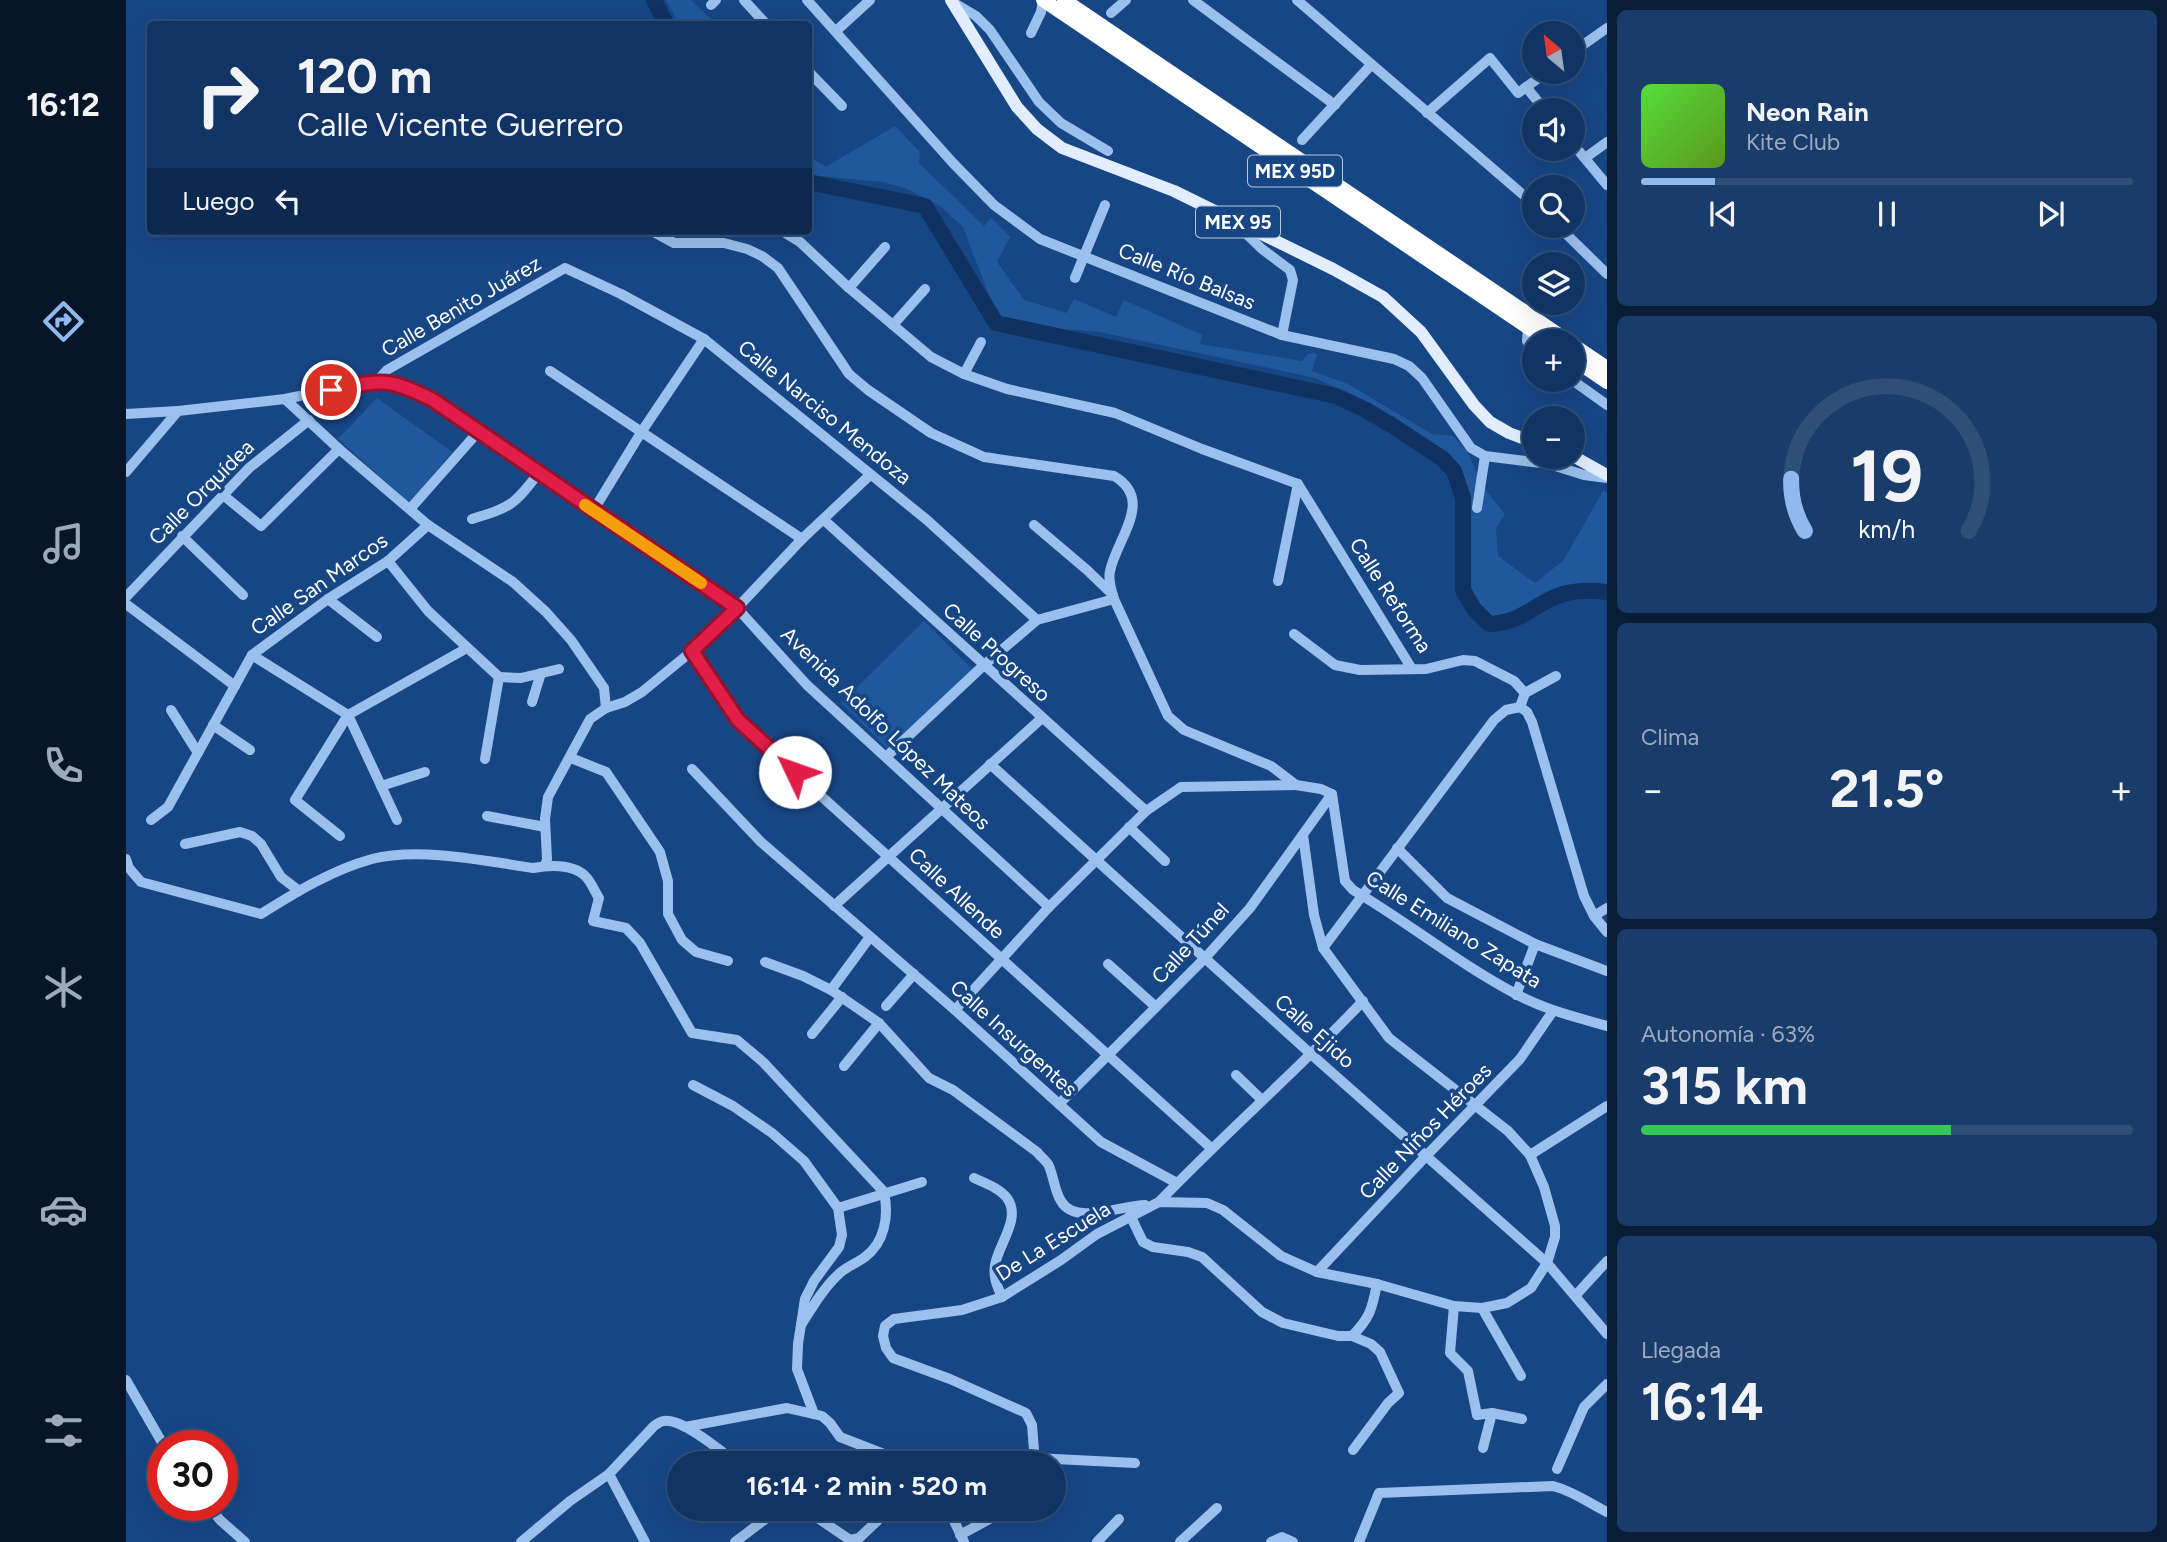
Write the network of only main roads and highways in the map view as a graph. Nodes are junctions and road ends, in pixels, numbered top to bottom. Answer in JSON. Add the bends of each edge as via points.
{"nodes":[{"id":1,"x":1043,"y":0,"type":"edge"},
{"id":2,"x":1064,"y":0,"type":"edge"},
{"id":3,"x":952,"y":2,"type":"edge"},
{"id":4,"x":1530,"y":329,"type":"edge"},
{"id":5,"x":1550,"y":329,"type":"edge"},
{"id":6,"x":1585,"y":353,"type":"edge"},
{"id":7,"x":1585,"y":367,"type":"edge"},
{"id":8,"x":1607,"y":368,"type":"edge"},
{"id":9,"x":1607,"y":382,"type":"edge"},
{"id":10,"x":1522,"y":438,"type":"edge"},
{"id":11,"x":1585,"y":463,"type":"edge"},
{"id":12,"x":1607,"y":476,"type":"edge"}],
"edges":[{"from":1,"to":4,"type":"highway","number":"MEX 95D"},
{"from":2,"to":5,"type":"highway","number":"MEX 95D"},
{"from":3,"to":10,"type":"main road","number":"MEX 95","via":[[1017,107],[1037,129],[1062,148],[1174,191],[1383,297],[1420,332],[1490,422]]},
{"from":6,"to":8,"type":"highway"},
{"from":7,"to":9,"type":"highway"},
{"from":11,"to":12,"type":"main road"}]}
